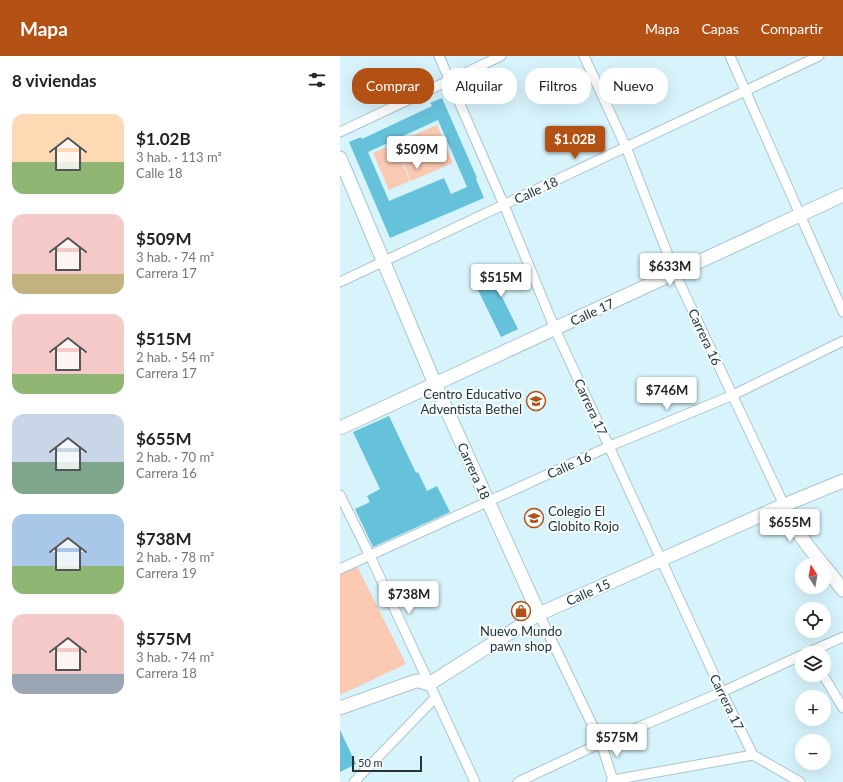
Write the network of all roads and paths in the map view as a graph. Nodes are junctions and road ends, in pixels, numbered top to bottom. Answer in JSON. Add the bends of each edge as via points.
{"nodes":[{"id":1,"x":439,"y":56,"type":"edge"},
{"id":2,"x":501,"y":56,"type":"edge"},
{"id":3,"x":584,"y":56,"type":"edge"},
{"id":4,"x":730,"y":56,"type":"edge"},
{"id":5,"x":819,"y":56,"type":"edge"},
{"id":6,"x":444,"y":68,"type":"edge"},
{"id":7,"x":476,"y":68,"type":"edge"},
{"id":8,"x":442,"y":84,"type":"edge"},
{"id":9,"x":745,"y":91,"type":"junction"},
{"id":10,"x":460,"y":104,"type":"edge"},
{"id":11,"x":340,"y":132,"type":"edge"},
{"id":12,"x":626,"y":147,"type":"junction"},
{"id":13,"x":340,"y":158,"type":"edge"},
{"id":14,"x":843,"y":195,"type":"edge"},
{"id":15,"x":504,"y":205,"type":"junction"},
{"id":16,"x":801,"y":214,"type":"junction"},
{"id":17,"x":384,"y":261,"type":"junction"},
{"id":18,"x":675,"y":273,"type":"junction"},
{"id":19,"x":340,"y":282,"type":"edge"},
{"id":20,"x":843,"y":312,"type":"edge"},
{"id":21,"x":555,"y":329,"type":"junction"},
{"id":22,"x":843,"y":341,"type":"edge"},
{"id":23,"x":435,"y":384,"type":"junction"},
{"id":24,"x":733,"y":395,"type":"junction"},
{"id":25,"x":340,"y":428,"type":"edge"},
{"id":26,"x":610,"y":446,"type":"junction"},
{"id":27,"x":843,"y":481,"type":"edge"},
{"id":28,"x":340,"y":495,"type":"edge"},
{"id":29,"x":488,"y":502,"type":"junction"},
{"id":30,"x":784,"y":505,"type":"junction"},
{"id":31,"x":370,"y":556,"type":"junction"},
{"id":32,"x":817,"y":558,"type":"edge"},
{"id":33,"x":660,"y":559,"type":"junction"},
{"id":34,"x":340,"y":570,"type":"edge"},
{"id":35,"x":831,"y":576,"type":"edge"},
{"id":36,"x":843,"y":590,"type":"edge"},
{"id":37,"x":539,"y":614,"type":"junction"},
{"id":38,"x":843,"y":637,"type":"edge"},
{"id":39,"x":823,"y":646,"type":"edge"},
{"id":40,"x":795,"y":659,"type":"edge"},
{"id":41,"x":827,"y":682,"type":"edge"},
{"id":42,"x":429,"y":684,"type":"junction"},
{"id":43,"x":722,"y":692,"type":"junction"},
{"id":44,"x":435,"y":698,"type":"junction"},
{"id":45,"x":340,"y":708,"type":"edge"},
{"id":46,"x":843,"y":708,"type":"edge"},
{"id":47,"x":601,"y":743,"type":"junction"},
{"id":48,"x":753,"y":755,"type":"junction"},
{"id":49,"x":612,"y":781,"type":"edge"},
{"id":50,"x":354,"y":782,"type":"edge"},
{"id":51,"x":475,"y":782,"type":"edge"},
{"id":52,"x":518,"y":782,"type":"edge"},
{"id":53,"x":800,"y":782,"type":"edge"}],
"edges":[{"from":1,"to":6,"type":"street","name":"Carrera 17"},
{"from":2,"to":7,"type":"street"},
{"from":3,"to":12,"type":"street","name":"Carrera 16"},
{"from":4,"to":9,"type":"street"},
{"from":5,"to":9,"type":"street","name":"Calle 18"},
{"from":8,"to":11,"type":"street"},
{"from":9,"to":12,"type":"street","name":"Calle 18"},
{"from":9,"to":16,"type":"street"},
{"from":10,"to":15,"type":"street","name":"Carrera 17"},
{"from":12,"to":15,"type":"street","name":"Calle 18"},
{"from":12,"to":18,"type":"street","name":"Carrera 16"},
{"from":13,"to":17,"type":"street","name":"Carrera 18"},
{"from":14,"to":16,"type":"street","name":"Calle 17"},
{"from":15,"to":17,"type":"street","name":"Calle 18"},
{"from":15,"to":21,"type":"street","name":"Carrera 17"},
{"from":16,"to":18,"type":"street","name":"Calle 17"},
{"from":16,"to":20,"type":"street"},
{"from":17,"to":19,"type":"street","name":"Calle 18"},
{"from":17,"to":23,"type":"street","name":"Carrera 18"},
{"from":18,"to":21,"type":"street","name":"Calle 17"},
{"from":18,"to":24,"type":"street","name":"Carrera 16"},
{"from":21,"to":23,"type":"street","name":"Calle 17"},
{"from":21,"to":26,"type":"street","name":"Carrera 17"},
{"from":22,"to":24,"type":"street","name":"Calle 16"},
{"from":23,"to":25,"type":"street","name":"Calle 17"},
{"from":23,"to":29,"type":"street","name":"Carrera 18"},
{"from":24,"to":26,"type":"street","name":"Calle 16"},
{"from":24,"to":30,"type":"street","name":"Carrera 16"},
{"from":26,"to":29,"type":"street","name":"Calle 16"},
{"from":26,"to":33,"type":"street","name":"Carrera 17"},
{"from":27,"to":30,"type":"street","name":"Calle 15"},
{"from":28,"to":31,"type":"street"},
{"from":29,"to":31,"type":"street","name":"Calle 16"},
{"from":29,"to":37,"type":"street","name":"Carrera 18"},
{"from":30,"to":32,"type":"street","name":"Carrera 16","via":[[800,536]]},
{"from":30,"to":33,"type":"street","name":"Calle 15"},
{"from":31,"to":34,"type":"street","name":"Calle 16"},
{"from":31,"to":42,"type":"street"},
{"from":33,"to":37,"type":"street","name":"Calle 15"},
{"from":33,"to":43,"type":"street","name":"Carrera 17"},
{"from":35,"to":36,"type":"street","name":"Carrera 16"},
{"from":37,"to":42,"type":"street","name":"Calle 15"},
{"from":37,"to":47,"type":"street","name":"Carrera 18"},
{"from":38,"to":39,"type":"street"},
{"from":40,"to":43,"type":"street"},
{"from":41,"to":46,"type":"street"},
{"from":42,"to":44,"type":"street"},
{"from":42,"to":45,"type":"street","via":[[416,681]]},
{"from":43,"to":47,"type":"street"},
{"from":43,"to":48,"type":"street","name":"Carrera 17"},
{"from":44,"to":50,"type":"street"},
{"from":44,"to":51,"type":"street"},
{"from":47,"to":49,"type":"street","name":"Carrera 18"},
{"from":47,"to":52,"type":"street"},
{"from":48,"to":49,"type":"street"},
{"from":48,"to":53,"type":"street"}]}
